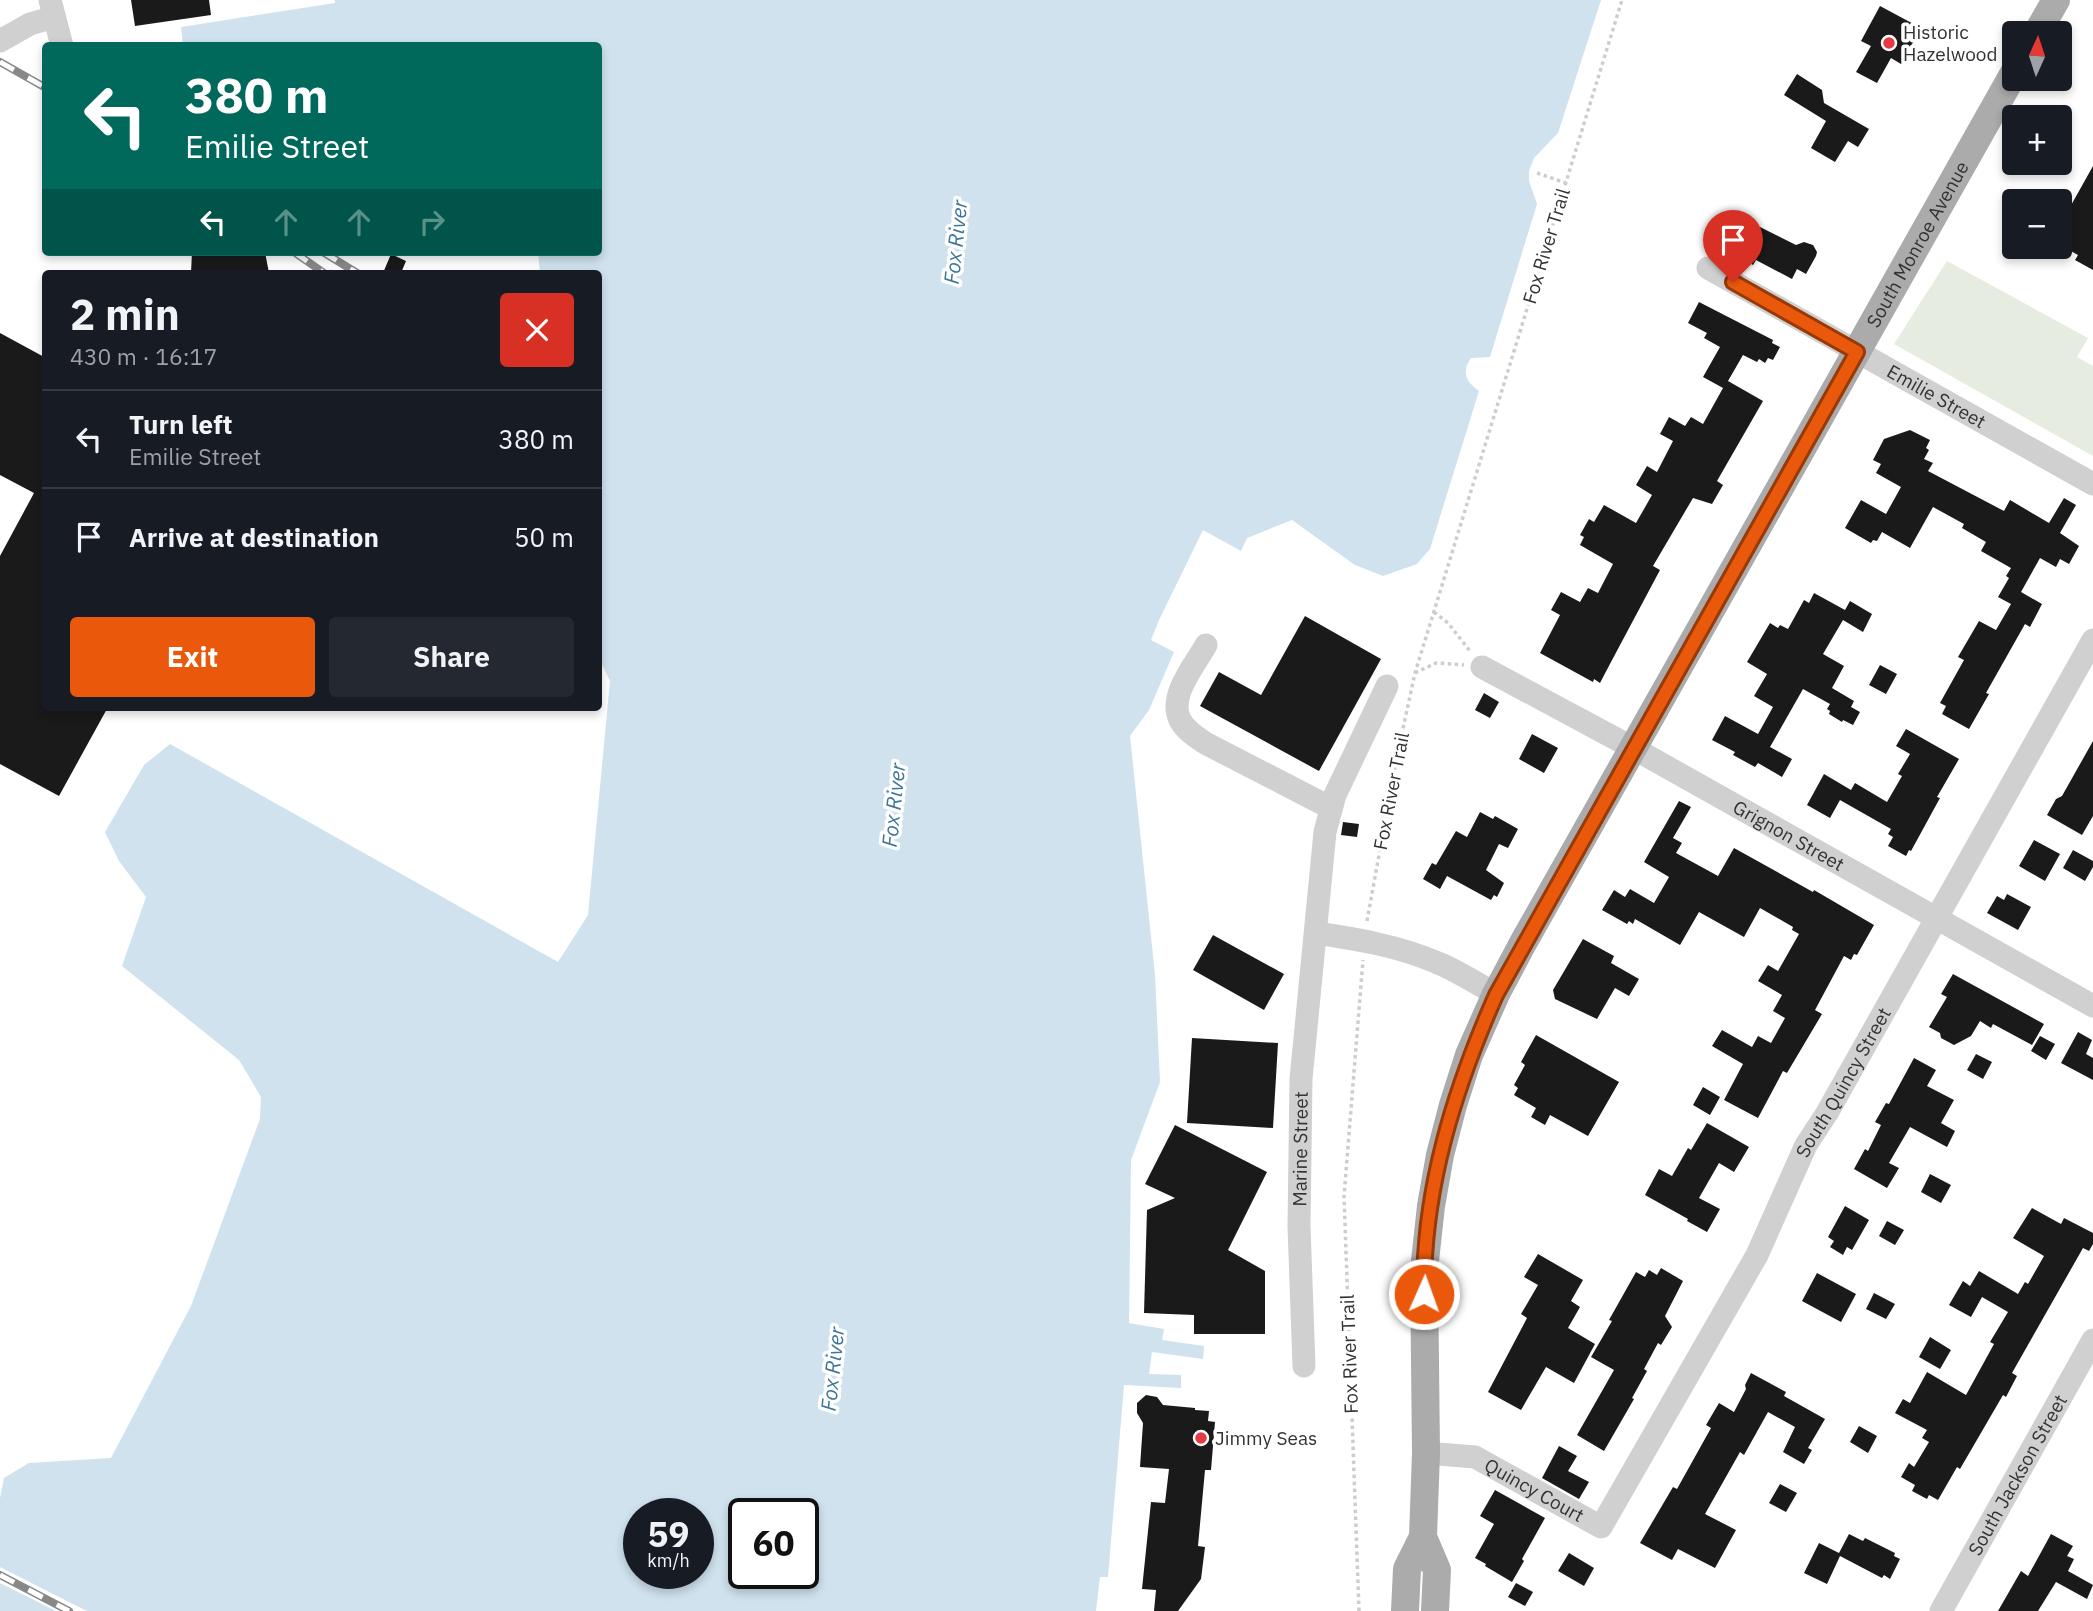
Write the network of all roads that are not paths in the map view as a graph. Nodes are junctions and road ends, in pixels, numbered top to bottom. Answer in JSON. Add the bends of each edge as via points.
{"nodes":[{"id":1,"x":2056,"y":0,"type":"edge"},
{"id":2,"x":52,"y":8,"type":"edge"},
{"id":3,"x":2044,"y":21,"type":"edge"},
{"id":4,"x":0,"y":41,"type":"edge"},
{"id":5,"x":61,"y":42,"type":"edge"},
{"id":6,"x":2004,"y":91,"type":"edge"},
{"id":7,"x":1709,"y":268,"type":"dead end"},
{"id":8,"x":1857,"y":352,"type":"junction"},
{"id":9,"x":2093,"y":484,"type":"edge"},
{"id":10,"x":2093,"y":640,"type":"edge"},
{"id":11,"x":1206,"y":645,"type":"dead end"},
{"id":12,"x":1482,"y":667,"type":"road end"},
{"id":13,"x":1387,"y":686,"type":"dead end"},
{"id":14,"x":1633,"y":748,"type":"junction"},
{"id":15,"x":1331,"y":808,"type":"junction"},
{"id":16,"x":1937,"y":918,"type":"junction"},
{"id":17,"x":1316,"y":933,"type":"junction"},
{"id":18,"x":1496,"y":995,"type":"junction"},
{"id":19,"x":2093,"y":1006,"type":"edge"},
{"id":20,"x":2093,"y":1340,"type":"edge"},
{"id":21,"x":1304,"y":1366,"type":"dead end"},
{"id":22,"x":1426,"y":1453,"type":"junction"},
{"id":23,"x":1601,"y":1527,"type":"joint"},
{"id":24,"x":1423,"y":1537,"type":"junction"},
{"id":25,"x":1405,"y":1611,"type":"edge"},
{"id":26,"x":1436,"y":1611,"type":"edge"},
{"id":27,"x":1941,"y":1611,"type":"edge"}],
"edges":[{"from":1,"to":3,"type":"main road"},
{"from":2,"to":4,"type":"street"},
{"from":2,"to":5,"type":"street"},
{"from":6,"to":8,"type":"main road","name":"South Monroe Avenue"},
{"from":7,"to":8,"type":"street","name":"Emilie Street"},
{"from":8,"to":9,"type":"street","name":"Emilie Street"},
{"from":8,"to":14,"type":"main road","name":"South Monroe Avenue"},
{"from":10,"to":16,"type":"street","name":"South Quincy Street"},
{"from":11,"to":15,"type":"street","via":[[1180,692],[1180,720],[1205,743]]},
{"from":12,"to":14,"type":"street","name":"Grignon Street"},
{"from":13,"to":15,"type":"street","name":"Marine Street"},
{"from":14,"to":16,"type":"street","name":"Grignon Street"},
{"from":14,"to":18,"type":"main road","name":"South Monroe Avenue"},
{"from":15,"to":17,"type":"street","name":"Marine Street"},
{"from":16,"to":19,"type":"street","name":"Grignon Street"},
{"from":16,"to":23,"type":"street","name":"South Quincy Street","via":[[1806,1146],[1757,1255]]},
{"from":17,"to":18,"type":"street","via":[[1410,952]]},
{"from":17,"to":21,"type":"street","name":"Marine Street","via":[[1301,1079],[1299,1226]]},
{"from":18,"to":22,"type":"main road","name":"South Monroe Avenue","via":[[1453,1105],[1431,1206],[1424,1270]]},
{"from":20,"to":27,"type":"street","name":"South Jackson Street"},
{"from":22,"to":23,"type":"street","name":"Quincy Court","via":[[1475,1457]]},
{"from":22,"to":24,"type":"main road","name":"South Monroe Avenue"},
{"from":24,"to":25,"type":"main road","name":"South Monroe Avenue","via":[[1406,1569]]},
{"from":24,"to":26,"type":"main road","name":"South Monroe Avenue","via":[[1437,1570]]}]}
